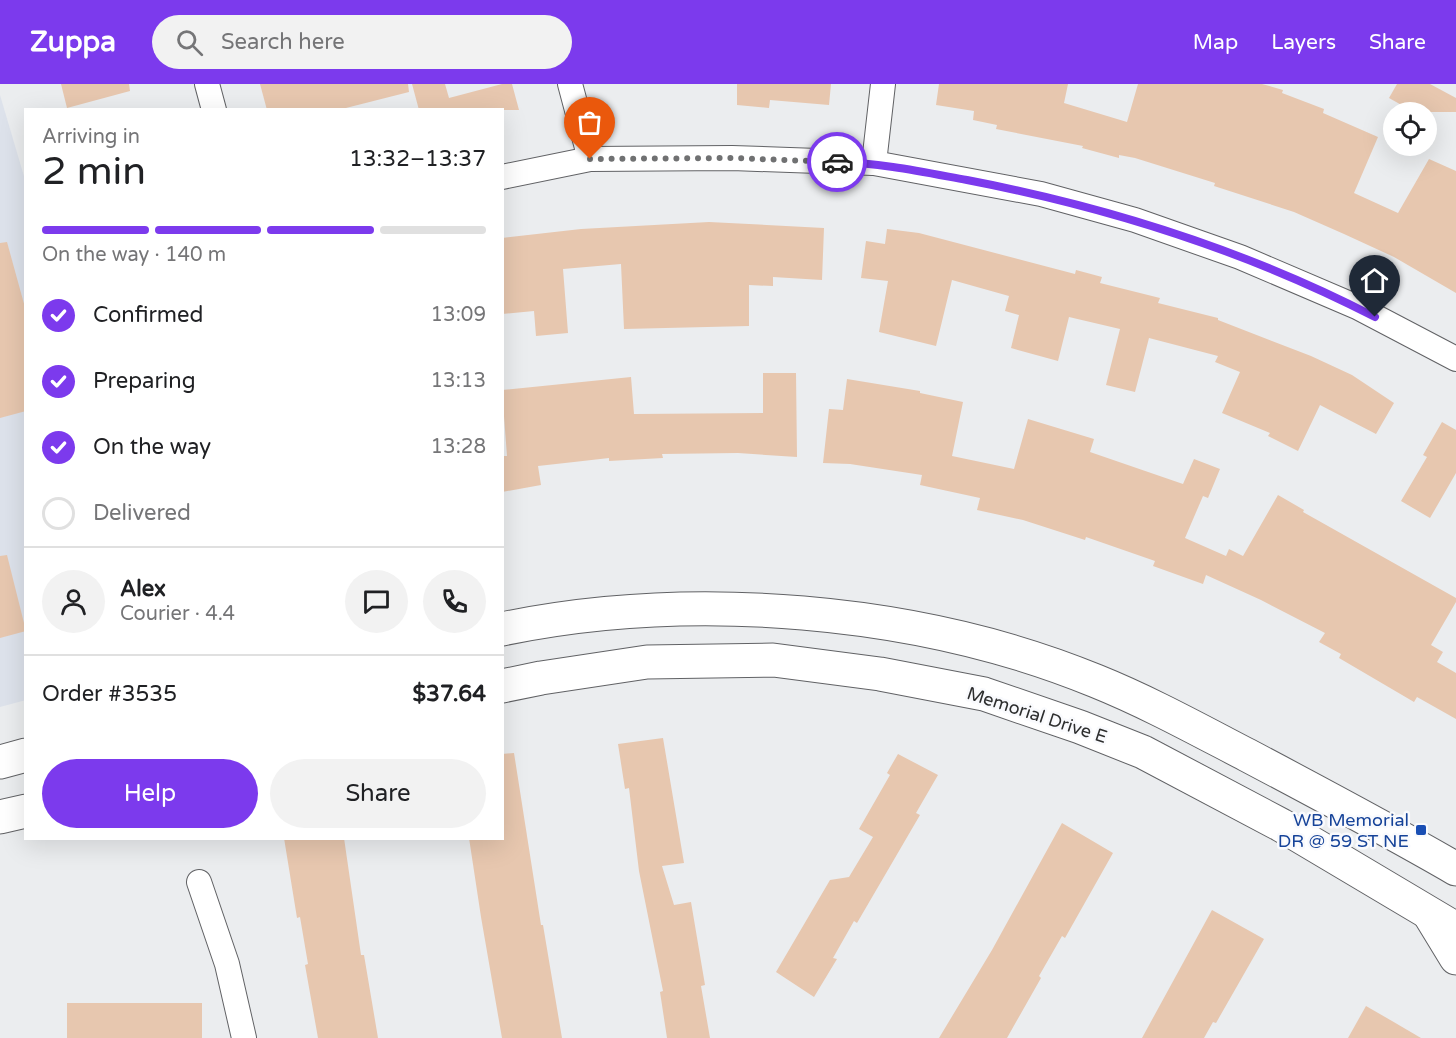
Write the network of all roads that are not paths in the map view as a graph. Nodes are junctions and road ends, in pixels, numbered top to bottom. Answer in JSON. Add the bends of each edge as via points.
{"nodes":[{"id":1,"x":207,"y":84,"type":"edge"},
{"id":2,"x":570,"y":84,"type":"edge"},
{"id":3,"x":883,"y":84,"type":"edge"},
{"id":4,"x":213,"y":108,"type":"edge"},
{"id":5,"x":590,"y":159,"type":"junction"},
{"id":6,"x":874,"y":163,"type":"junction"},
{"id":7,"x":504,"y":177,"type":"edge"},
{"id":8,"x":1456,"y":359,"type":"edge"},
{"id":9,"x":504,"y":629,"type":"edge"},
{"id":10,"x":504,"y":686,"type":"edge"},
{"id":11,"x":24,"y":756,"type":"edge"},
{"id":12,"x":0,"y":762,"type":"edge"},
{"id":13,"x":24,"y":812,"type":"edge"},
{"id":14,"x":0,"y":818,"type":"edge"},
{"id":15,"x":1456,"y":869,"type":"edge"},
{"id":16,"x":199,"y":882,"type":"dead end"},
{"id":17,"x":1444,"y":923,"type":"edge"},
{"id":18,"x":1456,"y":958,"type":"edge"},
{"id":19,"x":244,"y":1038,"type":"edge"}],
"edges":[{"from":1,"to":4,"type":"street"},
{"from":2,"to":5,"type":"street"},
{"from":3,"to":6,"type":"street"},
{"from":5,"to":6,"type":"street"},
{"from":5,"to":7,"type":"street"},
{"from":6,"to":8,"type":"street","via":[[1041,194],[1135,220],[1240,257],[1357,308]]},
{"from":9,"to":15,"type":"main road","via":[[645,612],[777,610],[888,623],[996,647],[1096,680],[1166,712]]},
{"from":10,"to":17,"type":"main road","name":"Memorial Drive E","via":[[647,662],[773,660],[880,674],[984,694],[1143,752],[1281,825]]},
{"from":11,"to":12,"type":"main road"},
{"from":13,"to":14,"type":"main road"},
{"from":16,"to":19,"type":"street","via":[[227,964]]},
{"from":17,"to":18,"type":"main road"}]}
